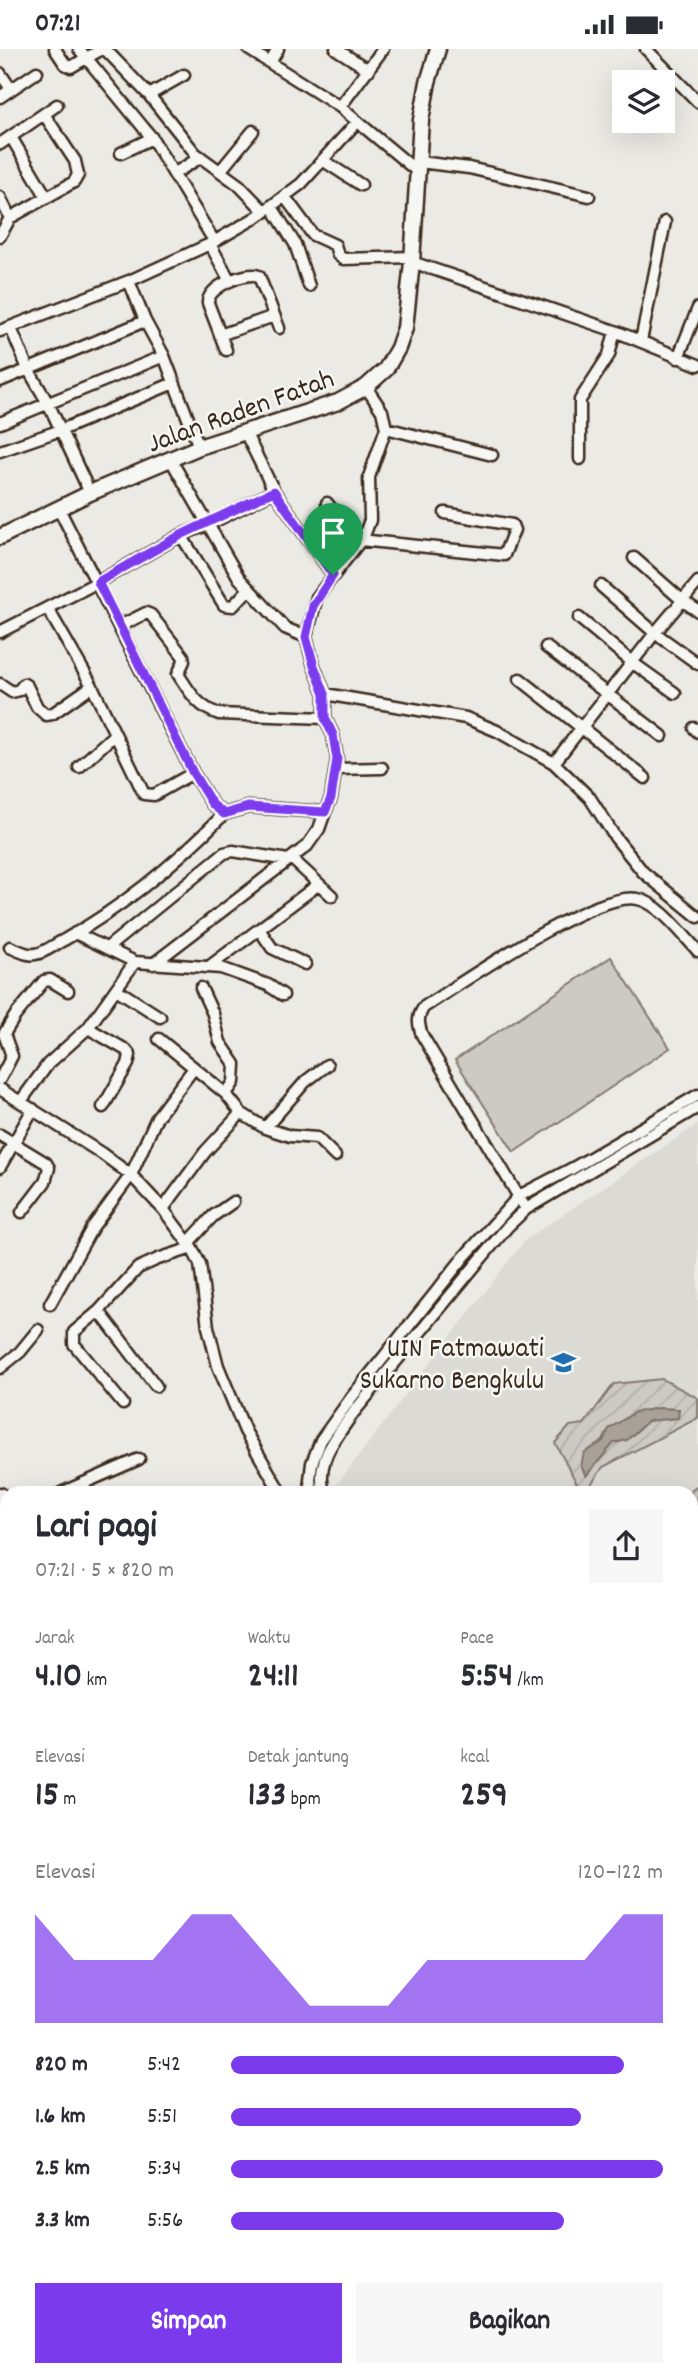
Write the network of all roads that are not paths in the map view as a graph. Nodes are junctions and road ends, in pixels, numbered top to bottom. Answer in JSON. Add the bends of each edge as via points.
{"nodes":[{"id":1,"x":55,"y":49,"type":"edge"},
{"id":2,"x":79,"y":49,"type":"edge"},
{"id":3,"x":104,"y":49,"type":"edge"},
{"id":4,"x":248,"y":49,"type":"edge"},
{"id":5,"x":278,"y":49,"type":"edge"},
{"id":6,"x":336,"y":49,"type":"edge"},
{"id":7,"x":383,"y":49,"type":"edge"},
{"id":8,"x":438,"y":49,"type":"edge"},
{"id":9,"x":646,"y":49,"type":"edge"},
{"id":10,"x":85,"y":59,"type":"junction"},
{"id":11,"x":270,"y":63,"type":"junction"},
{"id":12,"x":369,"y":70,"type":"junction"},
{"id":13,"x":37,"y":72,"type":"dead end"},
{"id":14,"x":0,"y":73,"type":"edge"},
{"id":15,"x":184,"y":75,"type":"dead end"},
{"id":16,"x":10,"y":89,"type":"junction"},
{"id":17,"x":149,"y":95,"type":"junction"},
{"id":18,"x":0,"y":97,"type":"edge"},
{"id":19,"x":698,"y":102,"type":"edge"},
{"id":20,"x":57,"y":105,"type":"dead end"},
{"id":21,"x":340,"y":107,"type":"junction"},
{"id":22,"x":44,"y":114,"type":"junction"},
{"id":23,"x":357,"y":122,"type":"junction"},
{"id":24,"x":253,"y":131,"type":"dead end"},
{"id":25,"x":11,"y":137,"type":"junction"},
{"id":26,"x":152,"y":138,"type":"junction"},
{"id":27,"x":0,"y":145,"type":"edge"},
{"id":28,"x":121,"y":153,"type":"dead end"},
{"id":29,"x":201,"y":157,"type":"junction"},
{"id":30,"x":324,"y":161,"type":"junction"},
{"id":31,"x":418,"y":167,"type":"junction"},
{"id":32,"x":221,"y":170,"type":"junction"},
{"id":33,"x":175,"y":173,"type":"junction"},
{"id":34,"x":361,"y":185,"type":"dead end"},
{"id":35,"x":46,"y":196,"type":"junction"},
{"id":36,"x":589,"y":196,"type":"dead end"},
{"id":37,"x":0,"y":197,"type":"edge"},
{"id":38,"x":285,"y":197,"type":"junction"},
{"id":39,"x":268,"y":209,"type":"junction"},
{"id":40,"x":10,"y":218,"type":"junction"},
{"id":41,"x":665,"y":222,"type":"dead end"},
{"id":42,"x":0,"y":236,"type":"edge"},
{"id":43,"x":212,"y":242,"type":"junction"},
{"id":44,"x":412,"y":259,"type":"junction"},
{"id":45,"x":129,"y":281,"type":"junction"},
{"id":46,"x":230,"y":281,"type":"junction"},
{"id":47,"x":309,"y":286,"type":"dead end"},
{"id":48,"x":698,"y":308,"type":"edge"},
{"id":49,"x":274,"y":316,"type":"junction"},
{"id":50,"x":145,"y":321,"type":"junction"},
{"id":51,"x":279,"y":328,"type":"dead end"},
{"id":52,"x":5,"y":329,"type":"edge"},
{"id":53,"x":615,"y":331,"type":"junction"},
{"id":54,"x":220,"y":335,"type":"junction"},
{"id":55,"x":641,"y":341,"type":"junction"},
{"id":56,"x":226,"y":350,"type":"dead end"},
{"id":57,"x":164,"y":356,"type":"junction"},
{"id":58,"x":678,"y":358,"type":"junction"},
{"id":59,"x":698,"y":366,"type":"edge"},
{"id":60,"x":28,"y":369,"type":"junction"},
{"id":61,"x":0,"y":381,"type":"edge"},
{"id":62,"x":174,"y":383,"type":"junction"},
{"id":63,"x":366,"y":387,"type":"junction"},
{"id":64,"x":49,"y":405,"type":"junction"},
{"id":65,"x":0,"y":423,"type":"edge"},
{"id":66,"x":386,"y":428,"type":"junction"},
{"id":67,"x":61,"y":429,"type":"junction"},
{"id":68,"x":245,"y":432,"type":"junction"},
{"id":69,"x":199,"y":447,"type":"junction"},
{"id":70,"x":0,"y":451,"type":"edge"},
{"id":71,"x":492,"y":455,"type":"dead end"},
{"id":72,"x":580,"y":459,"type":"dead end"},
{"id":73,"x":171,"y":460,"type":"junction"},
{"id":74,"x":274,"y":491,"type":"junction"},
{"id":75,"x":90,"y":493,"type":"junction"},
{"id":76,"x":327,"y":503,"type":"dead end"},
{"id":77,"x":58,"y":507,"type":"junction"},
{"id":78,"x":445,"y":513,"type":"dead end"},
{"id":79,"x":207,"y":525,"type":"junction"},
{"id":80,"x":181,"y":535,"type":"junction"},
{"id":81,"x":0,"y":537,"type":"edge"},
{"id":82,"x":360,"y":540,"type":"junction"},
{"id":83,"x":634,"y":558,"type":"dead end"},
{"id":84,"x":333,"y":575,"type":"junction"},
{"id":85,"x":98,"y":582,"type":"junction"},
{"id":86,"x":698,"y":582,"type":"edge"},
{"id":87,"x":601,"y":586,"type":"dead end"},
{"id":88,"x":248,"y":590,"type":"junction"},
{"id":89,"x":682,"y":601,"type":"junction"},
{"id":90,"x":48,"y":609,"type":"junction"},
{"id":91,"x":698,"y":611,"type":"edge"},
{"id":92,"x":579,"y":618,"type":"dead end"},
{"id":93,"x":120,"y":626,"type":"junction"},
{"id":94,"x":0,"y":632,"type":"edge"},
{"id":95,"x":655,"y":633,"type":"junction"},
{"id":96,"x":306,"y":637,"type":"junction"},
{"id":97,"x":546,"y":647,"type":"dead end"},
{"id":98,"x":633,"y":663,"type":"junction"},
{"id":99,"x":698,"y":664,"type":"edge"},
{"id":100,"x":520,"y":679,"type":"dead end"},
{"id":101,"x":0,"y":684,"type":"edge"},
{"id":102,"x":92,"y":686,"type":"junction"},
{"id":103,"x":675,"y":693,"type":"dead end"},
{"id":104,"x":325,"y":694,"type":"junction"},
{"id":105,"x":608,"y":696,"type":"junction"},
{"id":106,"x":325,"y":718,"type":"junction"},
{"id":107,"x":582,"y":728,"type":"junction"},
{"id":108,"x":115,"y":734,"type":"junction"},
{"id":109,"x":662,"y":736,"type":"dead end"},
{"id":110,"x":554,"y":763,"type":"junction"},
{"id":111,"x":79,"y":767,"type":"dead end"},
{"id":112,"x":382,"y":768,"type":"dead end"},
{"id":113,"x":336,"y":769,"type":"junction"},
{"id":114,"x":193,"y":773,"type":"junction"},
{"id":115,"x":645,"y":778,"type":"dead end"},
{"id":116,"x":325,"y":812,"type":"junction"},
{"id":117,"x":224,"y":814,"type":"junction"},
{"id":118,"x":290,"y":859,"type":"junction"},
{"id":119,"x":318,"y":884,"type":"junction"},
{"id":120,"x":332,"y":896,"type":"dead end"},
{"id":121,"x":698,"y":917,"type":"edge"},
{"id":122,"x":259,"y":929,"type":"junction"},
{"id":123,"x":75,"y":933,"type":"junction"},
{"id":124,"x":10,"y":947,"type":"dead end"},
{"id":125,"x":107,"y":949,"type":"junction"},
{"id":126,"x":698,"y":951,"type":"edge"},
{"id":127,"x":135,"y":963,"type":"junction"},
{"id":128,"x":153,"y":964,"type":"junction"},
{"id":129,"x":304,"y":964,"type":"dead end"},
{"id":130,"x":210,"y":966,"type":"junction"},
{"id":131,"x":201,"y":988,"type":"dead end"},
{"id":132,"x":116,"y":989,"type":"junction"},
{"id":133,"x":68,"y":991,"type":"dead end"},
{"id":134,"x":283,"y":995,"type":"dead end"},
{"id":135,"x":160,"y":1017,"type":"dead end"},
{"id":136,"x":88,"y":1028,"type":"junction"},
{"id":137,"x":159,"y":1039,"type":"dead end"},
{"id":138,"x":327,"y":1065,"type":"dead end"},
{"id":139,"x":194,"y":1067,"type":"junction"},
{"id":140,"x":0,"y":1079,"type":"edge"},
{"id":141,"x":0,"y":1089,"type":"edge"},
{"id":142,"x":226,"y":1094,"type":"junction"},
{"id":143,"x":698,"y":1095,"type":"edge"},
{"id":144,"x":21,"y":1101,"type":"junction"},
{"id":145,"x":103,"y":1107,"type":"dead end"},
{"id":146,"x":698,"y":1107,"type":"edge"},
{"id":147,"x":33,"y":1109,"type":"junction"},
{"id":148,"x":241,"y":1113,"type":"junction"},
{"id":149,"x":265,"y":1128,"type":"junction"},
{"id":150,"x":0,"y":1135,"type":"edge"},
{"id":151,"x":14,"y":1142,"type":"junction"},
{"id":152,"x":335,"y":1156,"type":"dead end"},
{"id":153,"x":0,"y":1167,"type":"edge"},
{"id":154,"x":131,"y":1175,"type":"junction"},
{"id":155,"x":519,"y":1196,"type":"junction"},
{"id":156,"x":233,"y":1202,"type":"dead end"},
{"id":157,"x":163,"y":1209,"type":"junction"},
{"id":158,"x":526,"y":1209,"type":"junction"},
{"id":159,"x":22,"y":1212,"type":"dead end"},
{"id":160,"x":190,"y":1245,"type":"junction"},
{"id":161,"x":50,"y":1304,"type":"dead end"},
{"id":162,"x":99,"y":1311,"type":"junction"},
{"id":163,"x":38,"y":1330,"type":"dead end"},
{"id":164,"x":1,"y":1364,"type":"edge"},
{"id":165,"x":156,"y":1386,"type":"dead end"},
{"id":166,"x":123,"y":1404,"type":"dead end"},
{"id":167,"x":139,"y":1459,"type":"dead end"},
{"id":168,"x":77,"y":1486,"type":"edge"},
{"id":169,"x":277,"y":1486,"type":"edge"},
{"id":170,"x":311,"y":1486,"type":"edge"},
{"id":171,"x":323,"y":1486,"type":"edge"}],
"edges":[{"from":1,"to":10,"type":"street","via":[[68,67]]},
{"from":2,"to":10,"type":"street"},
{"from":3,"to":10,"type":"street"},
{"from":3,"to":17,"type":"street"},
{"from":4,"to":11,"type":"street"},
{"from":5,"to":11,"type":"street"},
{"from":6,"to":12,"type":"street"},
{"from":7,"to":12,"type":"street"},
{"from":8,"to":31,"type":"highway","name":"Jalan Raden Fatah","via":[[423,106]]},
{"from":9,"to":19,"type":"street"},
{"from":10,"to":26,"type":"street"},
{"from":11,"to":21,"type":"street"},
{"from":12,"to":21,"type":"street"},
{"from":13,"to":16,"type":"street"},
{"from":14,"to":16,"type":"street"},
{"from":15,"to":17,"type":"street"},
{"from":16,"to":18,"type":"street"},
{"from":17,"to":29,"type":"street"},
{"from":20,"to":22,"type":"street"},
{"from":21,"to":23,"type":"street"},
{"from":22,"to":25,"type":"street"},
{"from":22,"to":35,"type":"street","via":[[79,171],[74,182]]},
{"from":23,"to":30,"type":"street"},
{"from":23,"to":31,"type":"street"},
{"from":24,"to":32,"type":"street"},
{"from":25,"to":27,"type":"street"},
{"from":25,"to":35,"type":"street"},
{"from":26,"to":28,"type":"street"},
{"from":26,"to":33,"type":"street"},
{"from":29,"to":32,"type":"street"},
{"from":29,"to":33,"type":"street"},
{"from":30,"to":34,"type":"street"},
{"from":30,"to":38,"type":"street"},
{"from":31,"to":36,"type":"street","via":[[469,168]]},
{"from":31,"to":44,"type":"highway","name":"Jalan Raden Fatah"},
{"from":32,"to":39,"type":"street"},
{"from":33,"to":43,"type":"street"},
{"from":35,"to":40,"type":"street"},
{"from":37,"to":40,"type":"street"},
{"from":38,"to":39,"type":"street"},
{"from":38,"to":44,"type":"street","via":[[310,233],[335,245],[343,259]]},
{"from":39,"to":43,"type":"street"},
{"from":39,"to":47,"type":"street","via":[[295,244]]},
{"from":40,"to":42,"type":"street"},
{"from":41,"to":55,"type":"street"},
{"from":43,"to":45,"type":"street"},
{"from":43,"to":46,"type":"street"},
{"from":44,"to":53,"type":"street"},
{"from":44,"to":63,"type":"highway","name":"Jalan Raden Fatah","via":[[403,336],[386,369]]},
{"from":45,"to":50,"type":"street"},
{"from":45,"to":52,"type":"street"},
{"from":46,"to":49,"type":"street","via":[[249,274],[259,277]]},
{"from":46,"to":54,"type":"street","via":[[207,297]]},
{"from":48,"to":58,"type":"street"},
{"from":49,"to":51,"type":"street"},
{"from":49,"to":54,"type":"street"},
{"from":50,"to":57,"type":"street"},
{"from":50,"to":60,"type":"street"},
{"from":52,"to":60,"type":"street"},
{"from":53,"to":55,"type":"street"},
{"from":53,"to":72,"type":"street","via":[[609,355],[580,400]]},
{"from":54,"to":56,"type":"street"},
{"from":55,"to":58,"type":"street"},
{"from":57,"to":62,"type":"street"},
{"from":57,"to":64,"type":"street"},
{"from":58,"to":59,"type":"street"},
{"from":60,"to":61,"type":"street"},
{"from":60,"to":64,"type":"street"},
{"from":62,"to":67,"type":"street"},
{"from":62,"to":69,"type":"street"},
{"from":63,"to":66,"type":"street","via":[[382,411]]},
{"from":63,"to":68,"type":"highway","name":"Jalan Raden Fatah","via":[[330,405]]},
{"from":64,"to":65,"type":"street"},
{"from":64,"to":67,"type":"street"},
{"from":66,"to":71,"type":"street"},
{"from":66,"to":82,"type":"street","via":[[371,467],[370,520]]},
{"from":67,"to":70,"type":"street"},
{"from":67,"to":75,"type":"street"},
{"from":68,"to":69,"type":"highway","name":"Jalan Raden Fatah"},
{"from":68,"to":74,"type":"street"},
{"from":69,"to":73,"type":"highway","name":"Jalan Raden Fatah"},
{"from":73,"to":75,"type":"highway","name":"Jalan Raden Fatah"},
{"from":73,"to":79,"type":"street"},
{"from":74,"to":79,"type":"street"},
{"from":74,"to":84,"type":"street"},
{"from":75,"to":77,"type":"highway","name":"Jalan Raden Fatah"},
{"from":76,"to":82,"type":"street"},
{"from":77,"to":81,"type":"highway","name":"Jalan Raden Fatah"},
{"from":77,"to":85,"type":"street"},
{"from":78,"to":82,"type":"street","via":[[512,524],[505,555]]},
{"from":79,"to":80,"type":"street"},
{"from":79,"to":88,"type":"street"},
{"from":80,"to":85,"type":"street"},
{"from":80,"to":88,"type":"street","via":[[224,605],[233,606]]},
{"from":82,"to":84,"type":"street"},
{"from":83,"to":89,"type":"street"},
{"from":84,"to":96,"type":"street","via":[[313,606]]},
{"from":85,"to":90,"type":"street"},
{"from":85,"to":93,"type":"street"},
{"from":86,"to":89,"type":"street"},
{"from":87,"to":95,"type":"street"},
{"from":88,"to":96,"type":"street","via":[[285,628]]},
{"from":89,"to":91,"type":"street"},
{"from":89,"to":95,"type":"street"},
{"from":90,"to":94,"type":"street"},
{"from":90,"to":102,"type":"street"},
{"from":92,"to":98,"type":"street"},
{"from":93,"to":106,"type":"street","via":[[146,613],[151,615],[183,656],[178,674],[204,709],[219,714]]},
{"from":93,"to":114,"type":"street"},
{"from":95,"to":98,"type":"street"},
{"from":95,"to":99,"type":"street"},
{"from":96,"to":104,"type":"street"},
{"from":97,"to":105,"type":"street"},
{"from":98,"to":103,"type":"street"},
{"from":98,"to":105,"type":"street"},
{"from":100,"to":107,"type":"street"},
{"from":101,"to":102,"type":"street","via":[[12,692],[27,686],[46,715]]},
{"from":102,"to":108,"type":"street"},
{"from":104,"to":106,"type":"street"},
{"from":104,"to":110,"type":"street","via":[[466,718]]},
{"from":105,"to":107,"type":"street"},
{"from":105,"to":109,"type":"street"},
{"from":106,"to":113,"type":"street","via":[[333,735]]},
{"from":107,"to":110,"type":"street"},
{"from":107,"to":115,"type":"street"},
{"from":108,"to":111,"type":"street"},
{"from":108,"to":114,"type":"street","via":[[144,794],[155,795]]},
{"from":110,"to":121,"type":"street","via":[[590,798],[643,872]]},
{"from":112,"to":113,"type":"street"},
{"from":113,"to":116,"type":"street"},
{"from":114,"to":117,"type":"street","via":[[212,804]]},
{"from":116,"to":117,"type":"street","via":[[248,807]]},
{"from":116,"to":118,"type":"street","via":[[312,842]]},
{"from":117,"to":123,"type":"street","via":[[166,868]]},
{"from":118,"to":119,"type":"street"},
{"from":118,"to":125,"type":"street","via":[[224,853]]},
{"from":118,"to":128,"type":"street"},
{"from":119,"to":120,"type":"street"},
{"from":119,"to":122,"type":"street"},
{"from":122,"to":129,"type":"street","via":[[272,948]]},
{"from":122,"to":130,"type":"street"},
{"from":123,"to":124,"type":"street","via":[[38,954]]},
{"from":123,"to":125,"type":"street"},
{"from":125,"to":127,"type":"street"},
{"from":126,"to":155,"type":"street","via":[[655,907],[636,898],[621,898],[583,912],[508,953],[424,1007],[418,1018],[422,1035]]},
{"from":127,"to":128,"type":"street"},
{"from":127,"to":132,"type":"street"},
{"from":128,"to":130,"type":"street"},
{"from":130,"to":134,"type":"street","via":[[237,972]]},
{"from":131,"to":142,"type":"street","via":[[214,1014],[219,1042],[235,1064],[234,1082]]},
{"from":132,"to":135,"type":"street"},
{"from":132,"to":136,"type":"street"},
{"from":133,"to":140,"type":"street","via":[[44,981],[15,1016],[4,1034],[12,1056]]},
{"from":136,"to":144,"type":"street","via":[[48,1064]]},
{"from":136,"to":145,"type":"street","via":[[130,1055]]},
{"from":137,"to":139,"type":"street"},
{"from":138,"to":149,"type":"street","via":[[305,1082]]},
{"from":139,"to":142,"type":"street"},
{"from":139,"to":154,"type":"street","via":[[158,1118]]},
{"from":141,"to":144,"type":"street"},
{"from":142,"to":148,"type":"street"},
{"from":143,"to":155,"type":"street"},
{"from":144,"to":147,"type":"street"},
{"from":146,"to":158,"type":"street"},
{"from":147,"to":151,"type":"street"},
{"from":147,"to":154,"type":"street"},
{"from":148,"to":149,"type":"street"},
{"from":148,"to":157,"type":"street"},
{"from":149,"to":152,"type":"street","via":[[313,1137]]},
{"from":150,"to":151,"type":"street"},
{"from":151,"to":153,"type":"street"},
{"from":151,"to":159,"type":"street","via":[[50,1168]]},
{"from":154,"to":157,"type":"street"},
{"from":154,"to":161,"type":"street","via":[[92,1228]]},
{"from":155,"to":158,"type":"street"},
{"from":155,"to":170,"type":"street","via":[[351,1398],[321,1440],[312,1463]]},
{"from":156,"to":160,"type":"street","via":[[213,1216]]},
{"from":157,"to":160,"type":"street"},
{"from":158,"to":171,"type":"street","via":[[472,1267],[354,1412],[321,1467]]},
{"from":160,"to":162,"type":"street","via":[[138,1268]]},
{"from":160,"to":169,"type":"street","via":[[200,1264],[218,1366],[249,1439]]},
{"from":162,"to":165,"type":"street"},
{"from":162,"to":166,"type":"street","via":[[74,1332],[74,1344]]},
{"from":163,"to":164,"type":"street","via":[[20,1352]]},
{"from":167,"to":168,"type":"street"}]}
